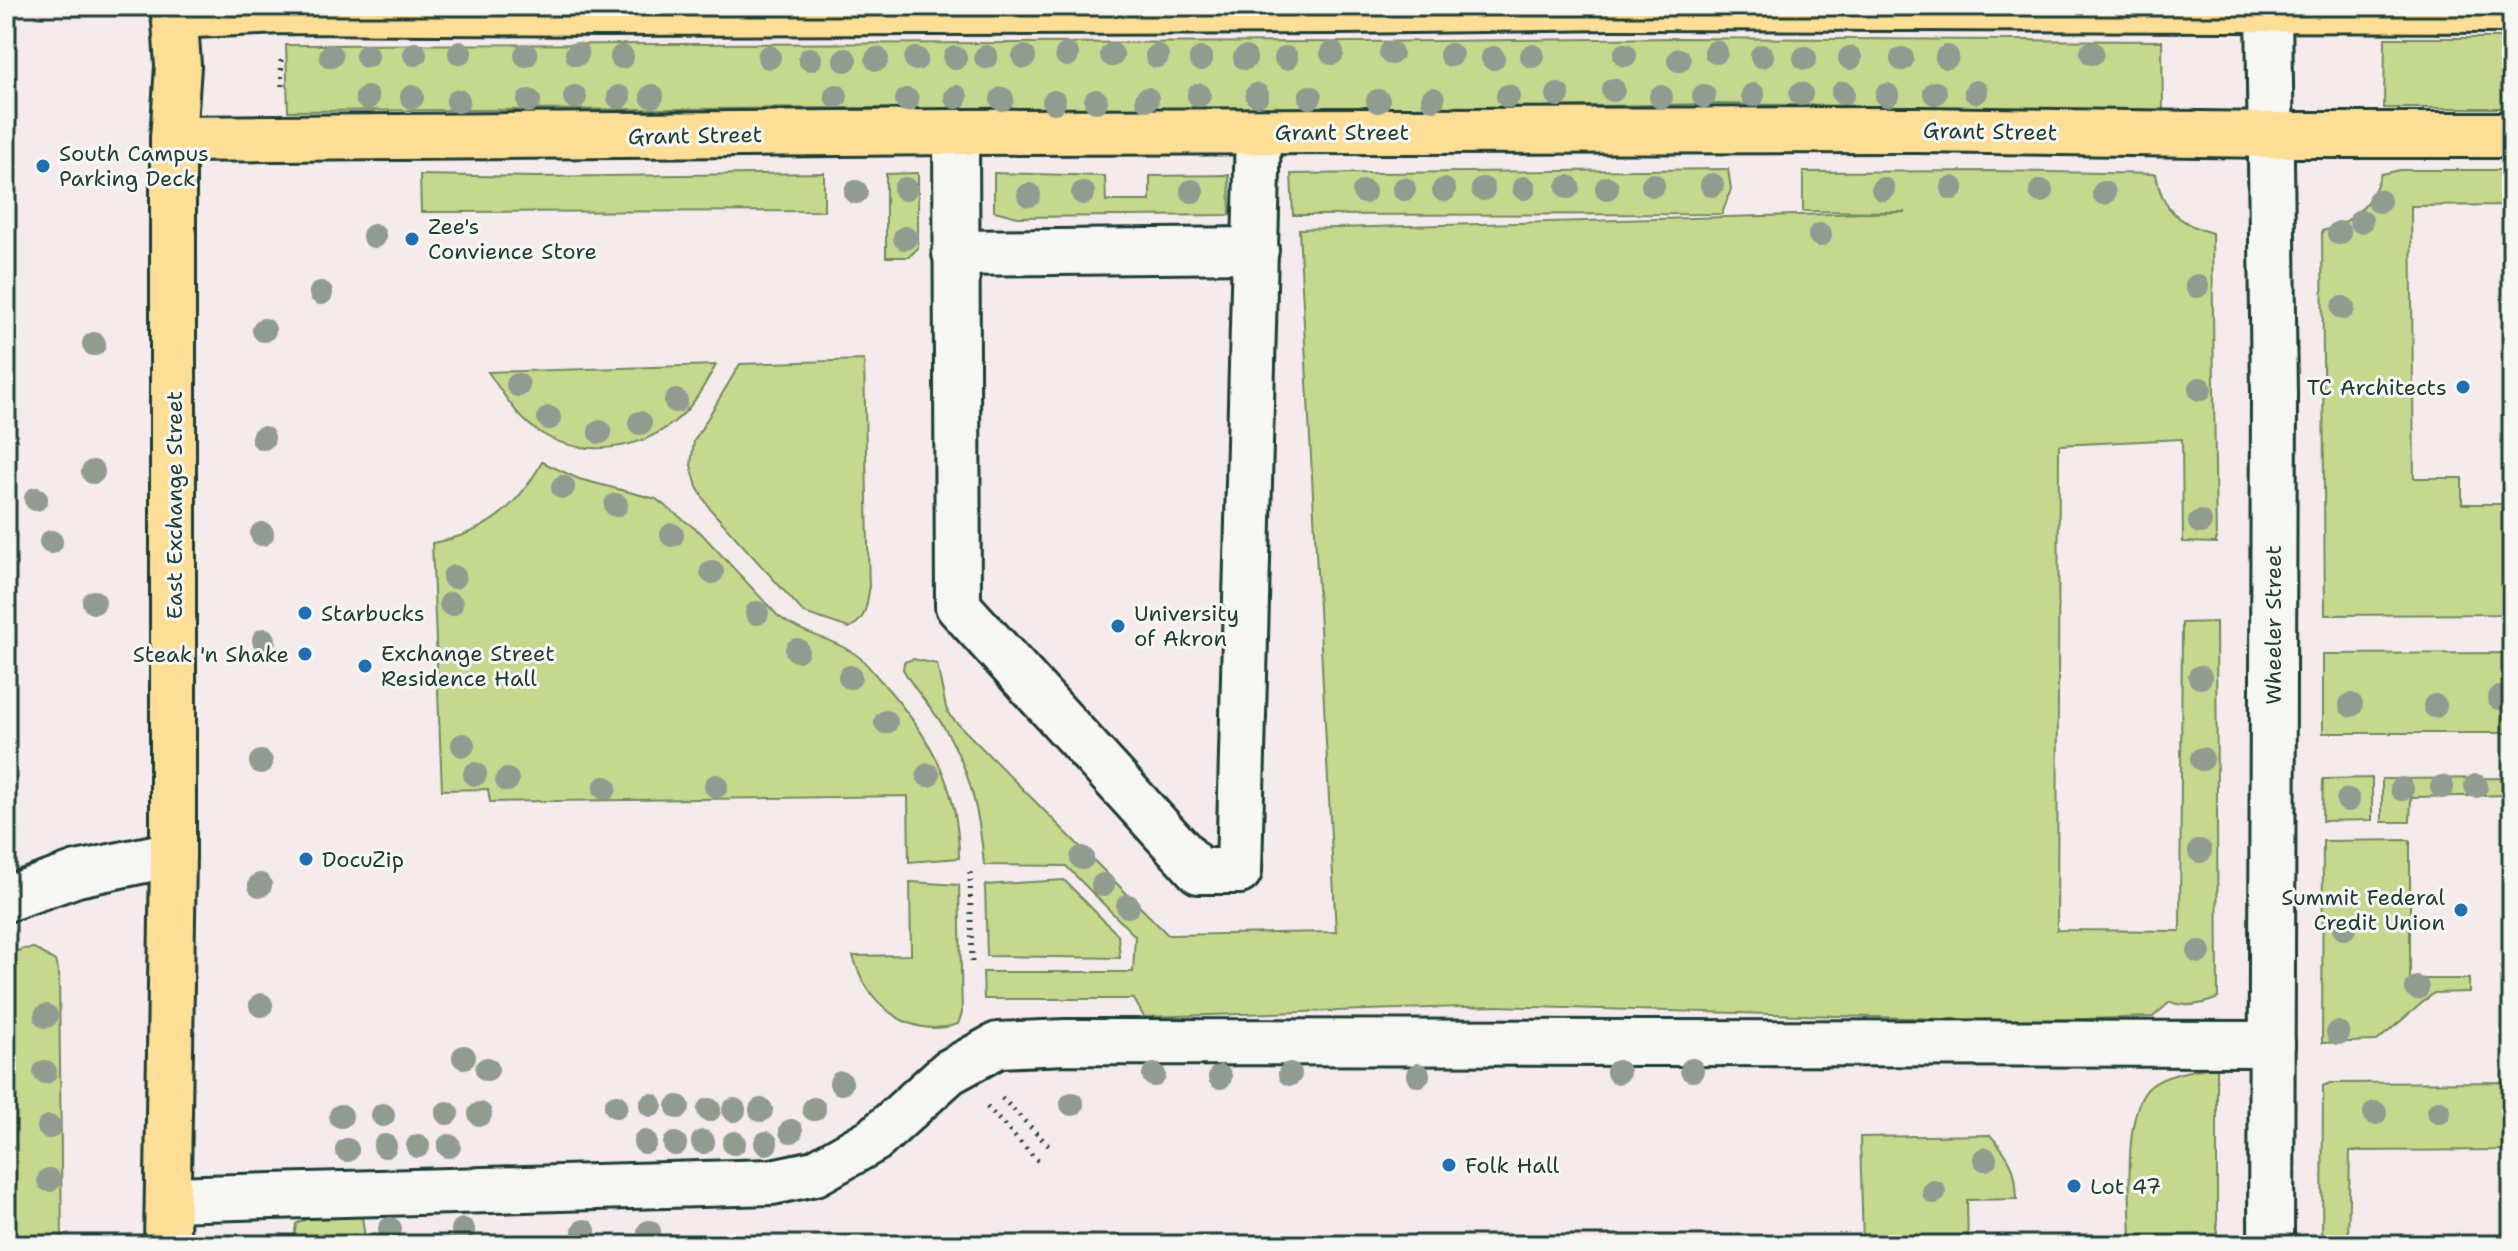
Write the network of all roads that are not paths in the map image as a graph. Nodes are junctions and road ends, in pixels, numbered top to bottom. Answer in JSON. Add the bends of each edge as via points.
{"nodes":[{"id":1,"x":2269,"y":6,"type":"edge"},
{"id":2,"x":2512,"y":10,"type":"edge"},
{"id":3,"x":174,"y":11,"type":"edge"},
{"id":4,"x":956,"y":132,"type":"junction"},
{"id":5,"x":1258,"y":132,"type":"junction"},
{"id":6,"x":2270,"y":135,"type":"junction"},
{"id":7,"x":2512,"y":135,"type":"edge"},
{"id":8,"x":173,"y":139,"type":"junction"},
{"id":9,"x":1256,"y":250,"type":"junction"},
{"id":10,"x":955,"y":253,"type":"junction"},
{"id":11,"x":173,"y":854,"type":"junction"},
{"id":12,"x":6,"y":899,"type":"edge"},
{"id":13,"x":2272,"y":1044,"type":"junction"},
{"id":14,"x":168,"y":1199,"type":"junction"},
{"id":15,"x":167,"y":1245,"type":"edge"},
{"id":16,"x":2271,"y":1245,"type":"edge"}],
"edges":[{"from":1,"to":2,"type":"main road"},
{"from":1,"to":3,"type":"main road"},
{"from":1,"to":6,"type":"street","name":"Wheeler Street"},
{"from":3,"to":8,"type":"main road","name":"East Exchange Street","via":[[178,66]]},
{"from":4,"to":5,"type":"main road","name":"Grant Street"},
{"from":4,"to":8,"type":"main road","name":"Grant Street"},
{"from":4,"to":10,"type":"street"},
{"from":5,"to":6,"type":"main road","name":"Grant Street"},
{"from":5,"to":9,"type":"street"},
{"from":6,"to":7,"type":"main road","name":"Grant Street"},
{"from":6,"to":13,"type":"street","name":"Wheeler Street"},
{"from":8,"to":11,"type":"main road","name":"East Exchange Street"},
{"from":9,"to":10,"type":"street"},
{"from":9,"to":10,"type":"street","via":[[1239,871],[1199,871],[958,606]]},
{"from":11,"to":12,"type":"street","via":[[77,874]]},
{"from":11,"to":14,"type":"main road","name":"East Exchange Street"},
{"from":13,"to":14,"type":"street","via":[[998,1045],[949,1072],[875,1139],[815,1173],[772,1182]]},
{"from":13,"to":16,"type":"street","name":"Wheeler Street"},
{"from":14,"to":15,"type":"main road","name":"East Exchange Street"}]}
